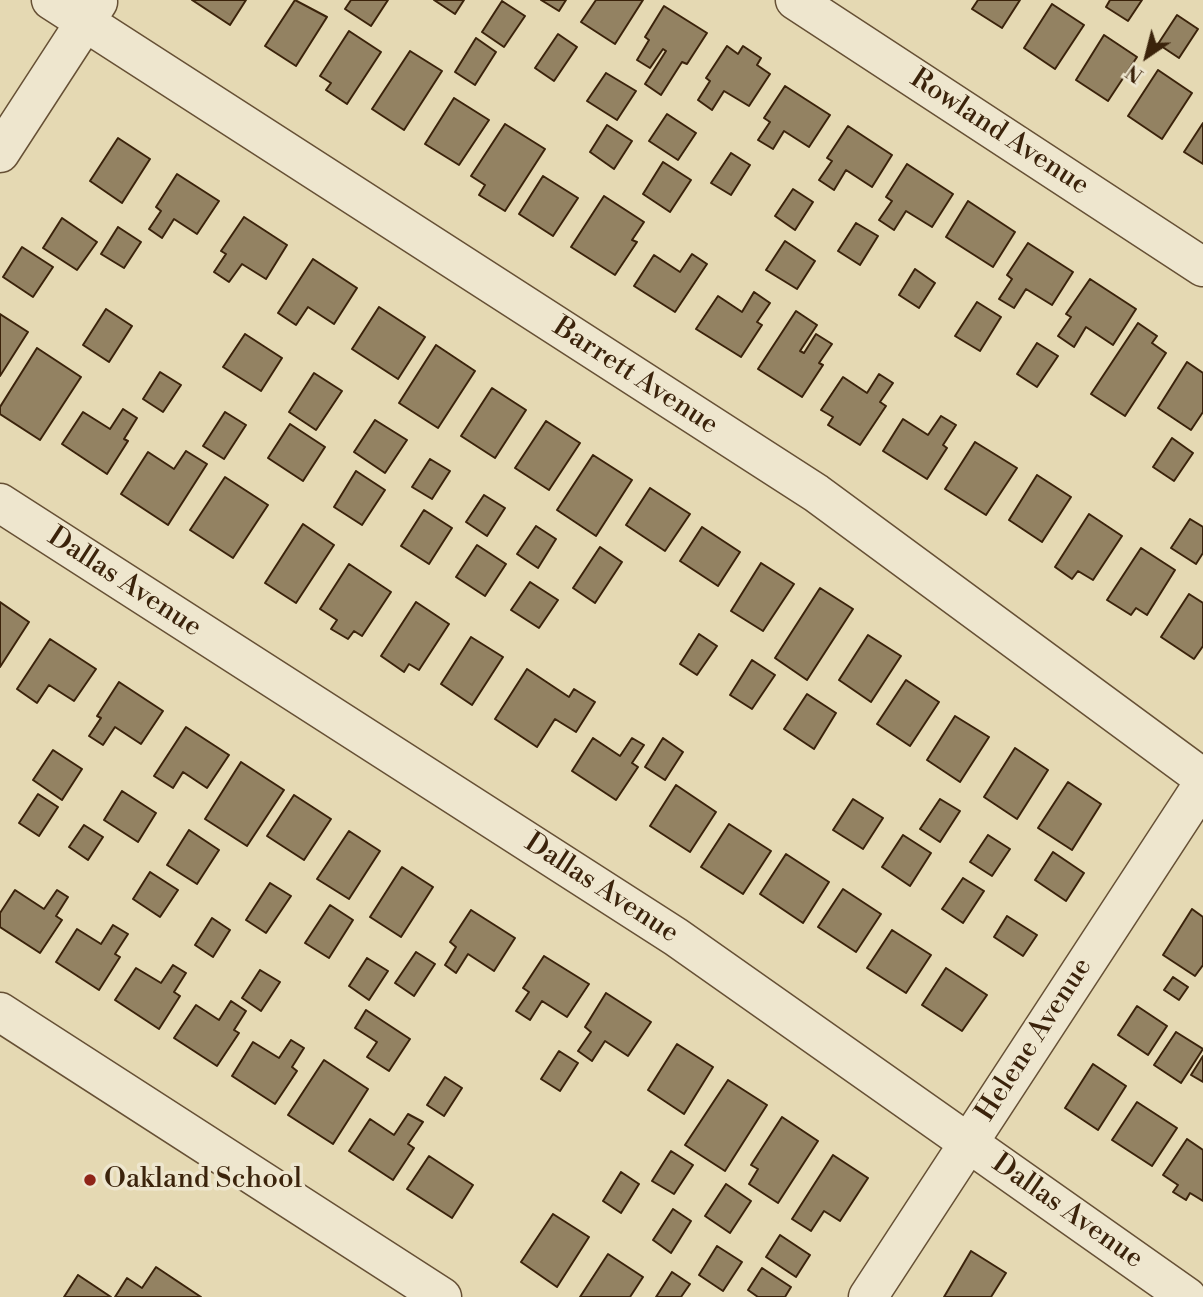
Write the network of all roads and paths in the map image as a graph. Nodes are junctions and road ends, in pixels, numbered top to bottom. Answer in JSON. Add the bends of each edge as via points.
{"nodes":[{"id":1,"x":51,"y":0,"type":"edge"},
{"id":2,"x":795,"y":0,"type":"edge"},
{"id":3,"x":92,"y":11,"type":"edge"},
{"id":4,"x":0,"y":153,"type":"edge"},
{"id":5,"x":1203,"y":267,"type":"edge"},
{"id":6,"x":0,"y":503,"type":"edge"},
{"id":7,"x":1203,"y":778,"type":"edge"},
{"id":8,"x":1203,"y":783,"type":"edge"},
{"id":9,"x":0,"y":1012,"type":"edge"},
{"id":10,"x":968,"y":1143,"type":"junction"},
{"id":11,"x":442,"y":1297,"type":"edge"},
{"id":12,"x":868,"y":1297,"type":"edge"},
{"id":13,"x":1187,"y":1297,"type":"edge"}],
"edges":[{"from":1,"to":3,"type":"street","name":"Barrett Avenue"},
{"from":2,"to":5,"type":"street","name":"Rowland Avenue"},
{"from":3,"to":4,"type":"street"},
{"from":3,"to":7,"type":"street","name":"Barrett Avenue","via":[[816,493]]},
{"from":6,"to":10,"type":"street","name":"Dallas Avenue","via":[[676,937]]},
{"from":8,"to":10,"type":"street","name":"Helene Avenue"},
{"from":9,"to":11,"type":"street"},
{"from":10,"to":12,"type":"street","name":"Helene Avenue"},
{"from":10,"to":13,"type":"street","name":"Dallas Avenue"}]}
